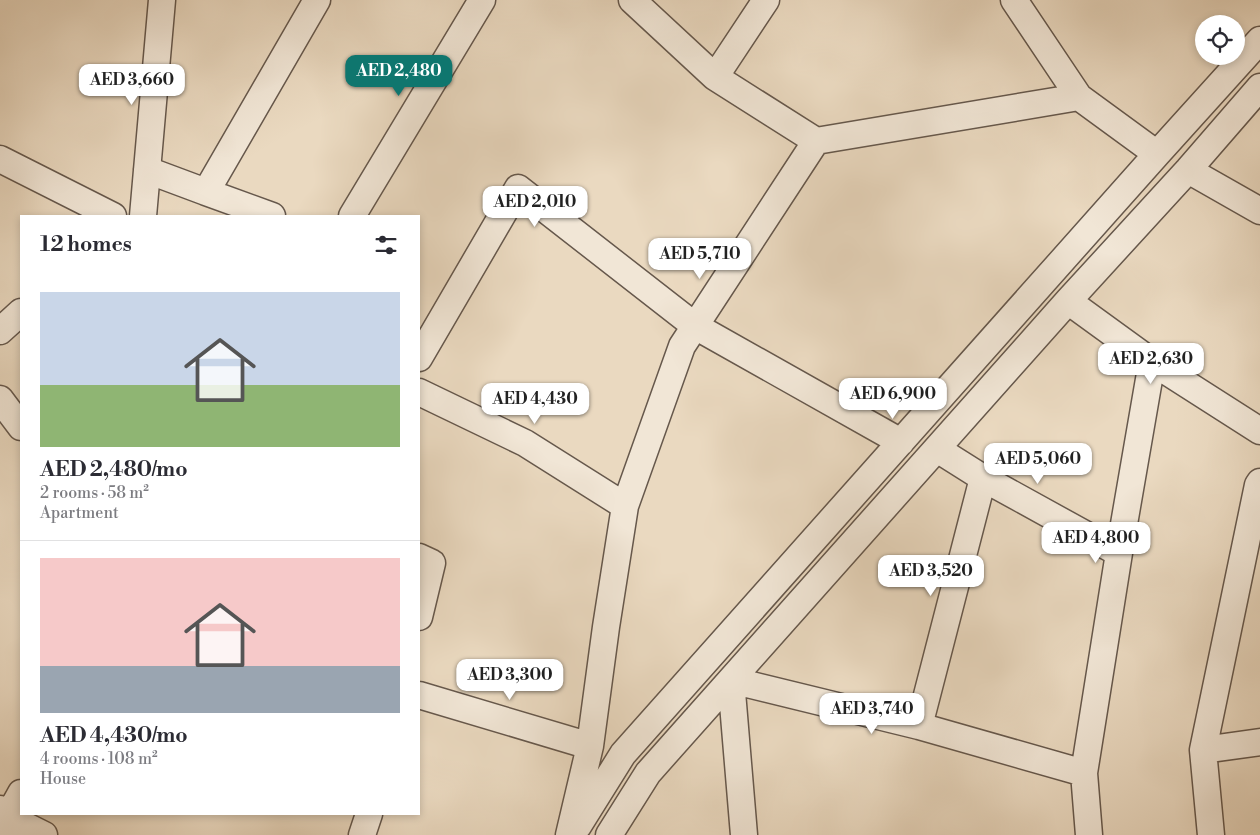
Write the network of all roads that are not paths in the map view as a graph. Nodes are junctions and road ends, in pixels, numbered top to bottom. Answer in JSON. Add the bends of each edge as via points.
{"nodes":[{"id":1,"x":162,"y":0,"type":"edge"},
{"id":2,"x":317,"y":0,"type":"edge"},
{"id":3,"x":482,"y":0,"type":"edge"},
{"id":4,"x":632,"y":0,"type":"edge"},
{"id":5,"x":766,"y":0,"type":"edge"},
{"id":6,"x":1014,"y":0,"type":"edge"},
{"id":7,"x":1260,"y":40,"type":"edge"},
{"id":8,"x":715,"y":77,"type":"junction"},
{"id":9,"x":1260,"y":87,"type":"edge"},
{"id":10,"x":1079,"y":97,"type":"junction"},
{"id":11,"x":816,"y":141,"type":"junction"},
{"id":12,"x":1157,"y":154,"type":"junction"},
{"id":13,"x":0,"y":159,"type":"edge"},
{"id":14,"x":147,"y":170,"type":"junction"},
{"id":15,"x":1188,"y":170,"type":"junction"},
{"id":16,"x":206,"y":192,"type":"junction"},
{"id":17,"x":1260,"y":211,"type":"edge"},
{"id":18,"x":139,"y":212,"type":"edge"},
{"id":19,"x":111,"y":215,"type":"edge"},
{"id":20,"x":269,"y":215,"type":"edge"},
{"id":21,"x":353,"y":215,"type":"edge"},
{"id":22,"x":1068,"y":301,"type":"junction"},
{"id":23,"x":20,"y":313,"type":"edge"},
{"id":24,"x":695,"y":326,"type":"junction"},
{"id":25,"x":0,"y":331,"type":"edge"},
{"id":26,"x":420,"y":356,"type":"edge"},
{"id":27,"x":1152,"y":362,"type":"junction"},
{"id":28,"x":420,"y":392,"type":"edge"},
{"id":29,"x":0,"y":399,"type":"edge"},
{"id":30,"x":20,"y":426,"type":"edge"},
{"id":31,"x":1260,"y":431,"type":"edge"},
{"id":32,"x":901,"y":442,"type":"junction"},
{"id":33,"x":937,"y":449,"type":"junction"},
{"id":34,"x":983,"y":478,"type":"junction"},
{"id":35,"x":1260,"y":482,"type":"edge"},
{"id":36,"x":625,"y":506,"type":"junction"},
{"id":37,"x":1119,"y":553,"type":"junction"},
{"id":38,"x":420,"y":557,"type":"edge"},
{"id":39,"x":420,"y":613,"type":"edge"},
{"id":40,"x":731,"y":680,"type":"junction"},
{"id":41,"x":420,"y":695,"type":"edge"},
{"id":42,"x":919,"y":726,"type":"junction"},
{"id":43,"x":1260,"y":742,"type":"edge"},
{"id":44,"x":590,"y":746,"type":"junction"},
{"id":45,"x":1203,"y":750,"type":"junction"},
{"id":46,"x":1084,"y":773,"type":"junction"},
{"id":47,"x":20,"y":794,"type":"edge"},
{"id":48,"x":369,"y":815,"type":"edge"},
{"id":49,"x":3,"y":819,"type":"edge"},
{"id":50,"x":44,"y":835,"type":"edge"},
{"id":51,"x":362,"y":835,"type":"edge"},
{"id":52,"x":570,"y":835,"type":"edge"},
{"id":53,"x":609,"y":835,"type":"edge"},
{"id":54,"x":744,"y":835,"type":"edge"},
{"id":55,"x":1089,"y":835,"type":"edge"},
{"id":56,"x":1211,"y":835,"type":"edge"}],
"edges":[{"from":1,"to":14,"type":"street"},
{"from":2,"to":16,"type":"street"},
{"from":3,"to":21,"type":"street"},
{"from":4,"to":8,"type":"street"},
{"from":5,"to":8,"type":"street"},
{"from":6,"to":10,"type":"street"},
{"from":7,"to":12,"type":"street"},
{"from":8,"to":11,"type":"street"},
{"from":9,"to":15,"type":"street"},
{"from":10,"to":11,"type":"street"},
{"from":10,"to":12,"type":"street"},
{"from":11,"to":24,"type":"street"},
{"from":12,"to":32,"type":"street"},
{"from":13,"to":19,"type":"street"},
{"from":14,"to":16,"type":"street"},
{"from":14,"to":18,"type":"street"},
{"from":15,"to":17,"type":"street"},
{"from":15,"to":22,"type":"street"},
{"from":16,"to":20,"type":"street"},
{"from":22,"to":27,"type":"street"},
{"from":22,"to":33,"type":"street"},
{"from":23,"to":25,"type":"street"},
{"from":24,"to":26,"type":"street","via":[[518,188]]},
{"from":24,"to":32,"type":"street"},
{"from":24,"to":36,"type":"street","via":[[682,346]]},
{"from":27,"to":31,"type":"street"},
{"from":27,"to":37,"type":"street"},
{"from":28,"to":36,"type":"street","via":[[525,443]]},
{"from":29,"to":30,"type":"street"},
{"from":32,"to":52,"type":"street","via":[[623,754]]},
{"from":33,"to":34,"type":"street"},
{"from":33,"to":40,"type":"street"},
{"from":34,"to":37,"type":"street"},
{"from":34,"to":42,"type":"street"},
{"from":35,"to":45,"type":"street"},
{"from":36,"to":44,"type":"street"},
{"from":37,"to":46,"type":"street"},
{"from":38,"to":39,"type":"street","via":[[432,563]]},
{"from":40,"to":42,"type":"street"},
{"from":40,"to":53,"type":"street","via":[[648,773]]},
{"from":40,"to":54,"type":"street"},
{"from":41,"to":44,"type":"street"},
{"from":42,"to":46,"type":"street"},
{"from":43,"to":45,"type":"street"},
{"from":44,"to":52,"type":"street"},
{"from":45,"to":56,"type":"street"},
{"from":46,"to":55,"type":"street"},
{"from":47,"to":49,"type":"street"},
{"from":48,"to":51,"type":"street"},
{"from":49,"to":50,"type":"street"}]}
